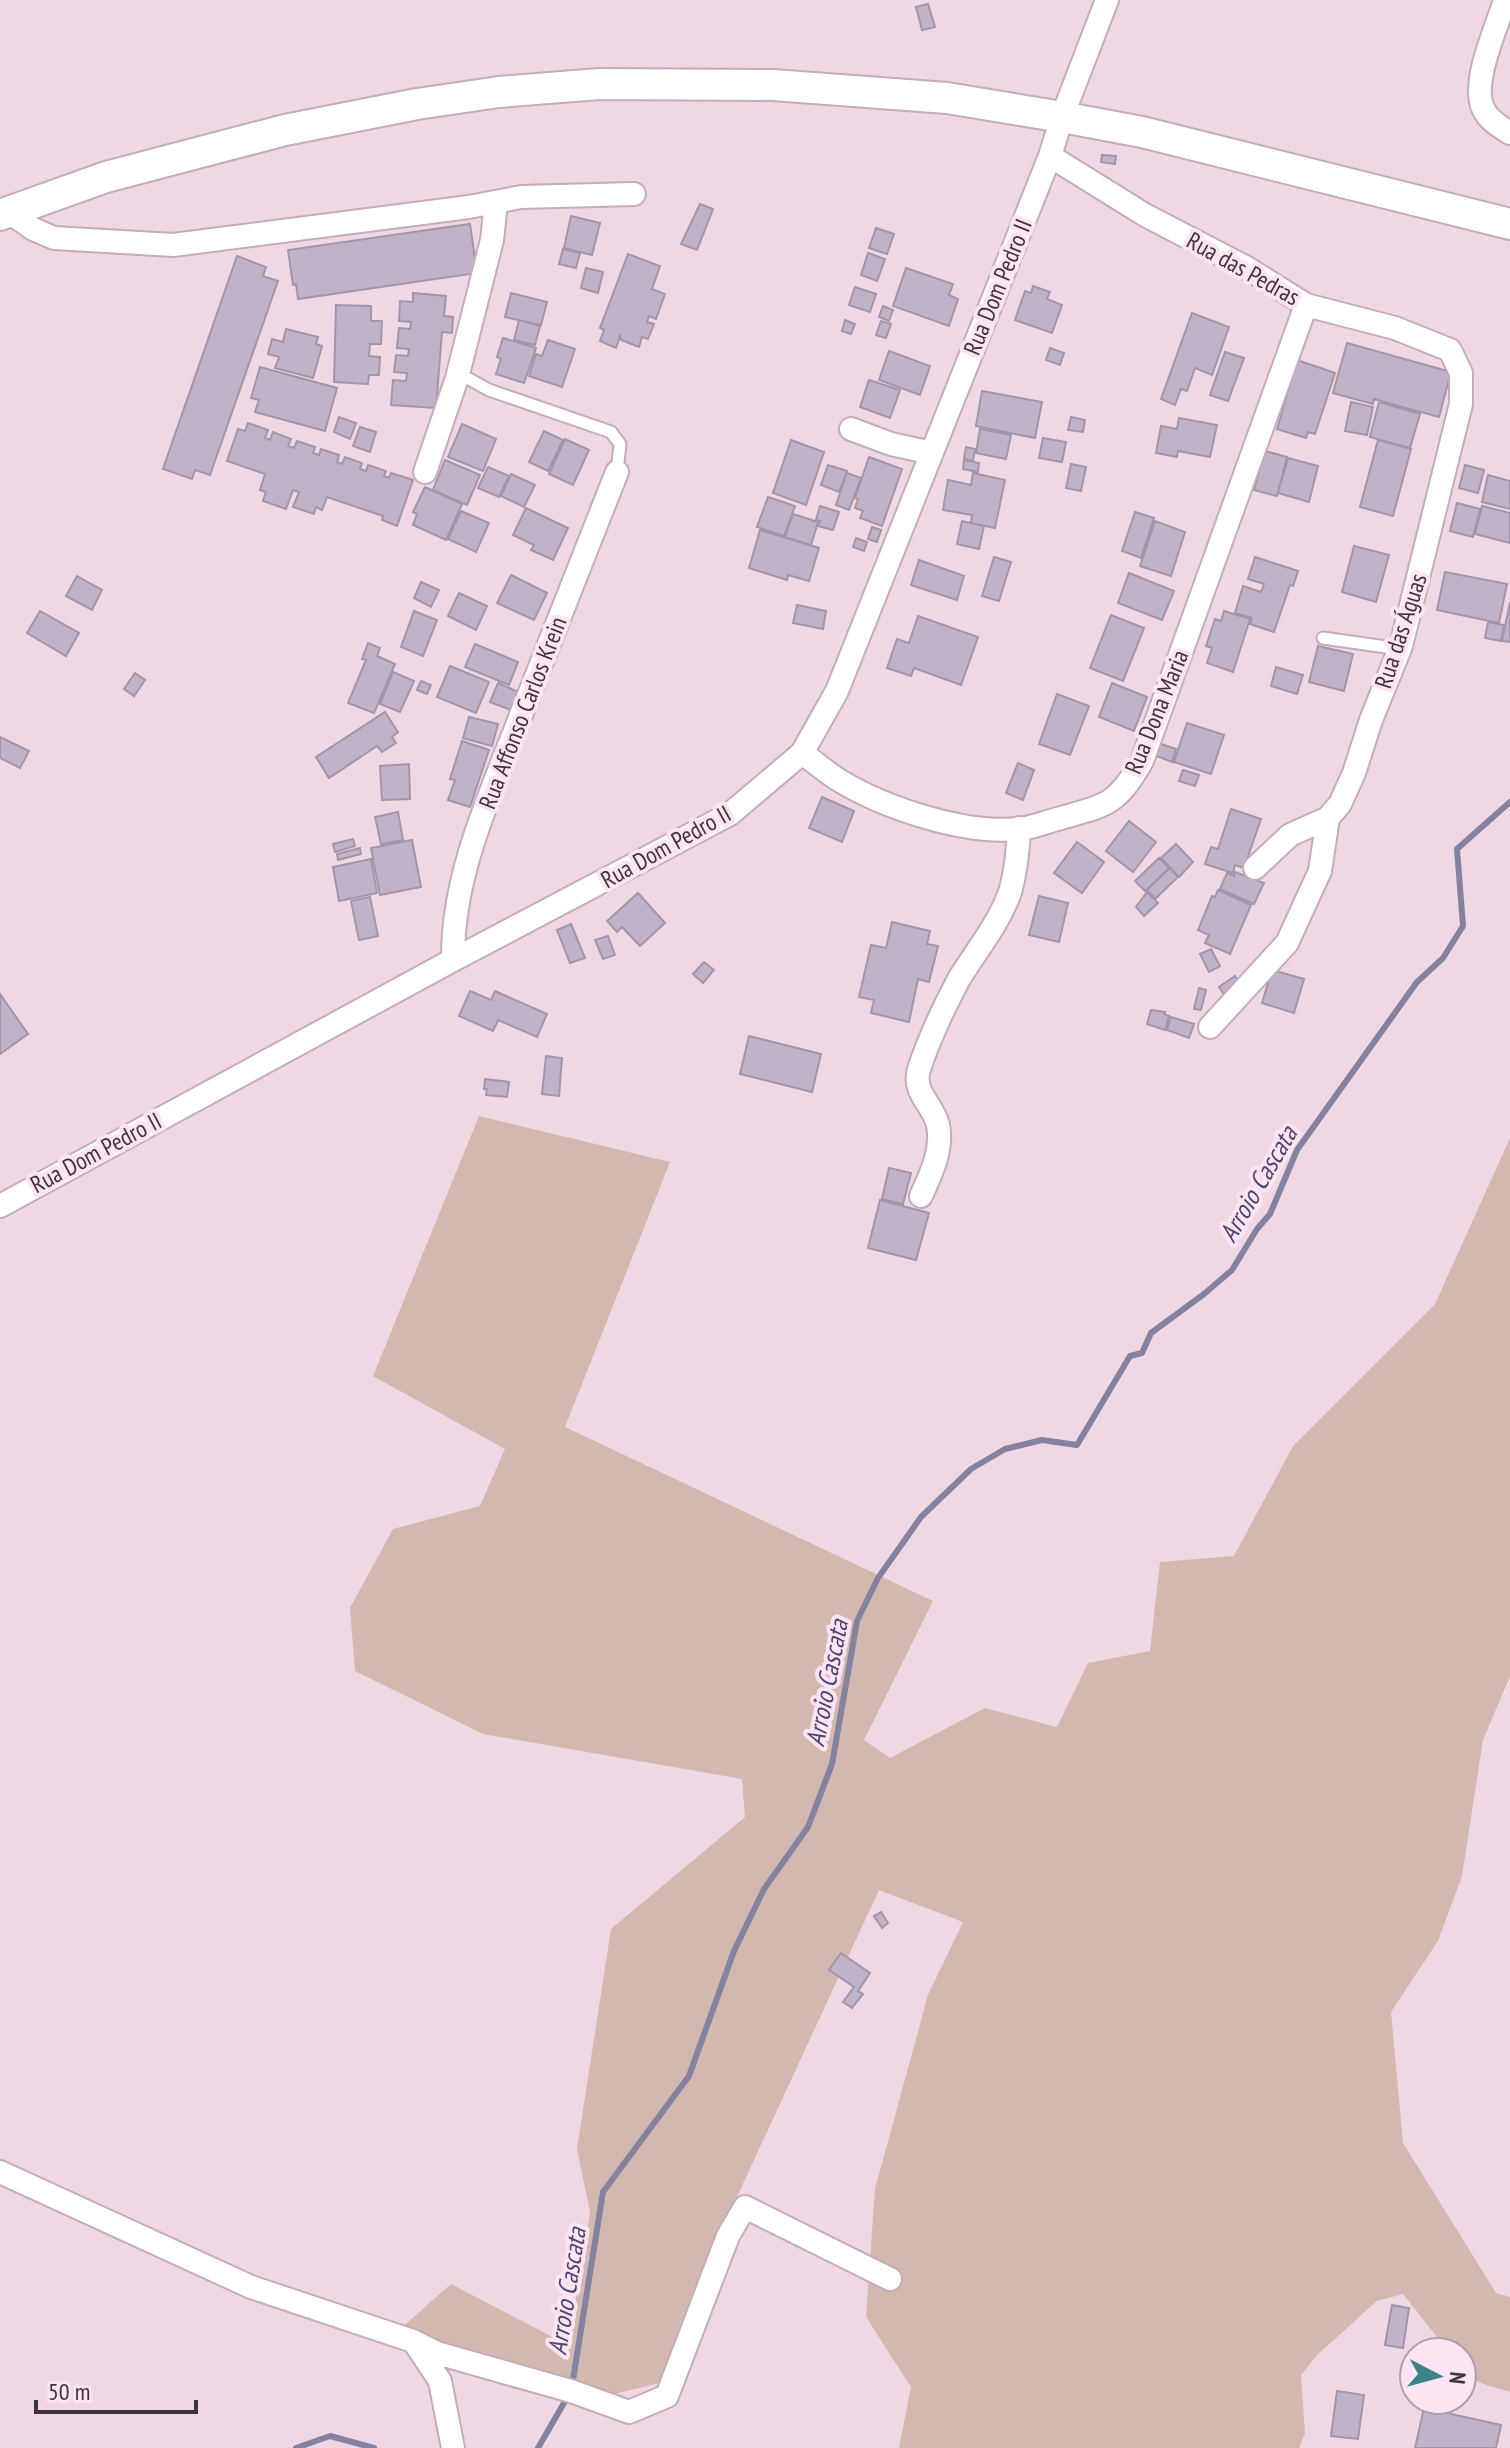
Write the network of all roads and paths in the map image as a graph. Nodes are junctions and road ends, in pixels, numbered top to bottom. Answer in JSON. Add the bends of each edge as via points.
{"nodes":[{"id":1,"x":1107,"y":0,"type":"edge"},
{"id":2,"x":1505,"y":0,"type":"edge"},
{"id":3,"x":1062,"y":117,"type":"junction"},
{"id":4,"x":1510,"y":133,"type":"edge"},
{"id":5,"x":1050,"y":156,"type":"junction"},
{"id":6,"x":634,"y":194,"type":"dead end"},
{"id":7,"x":496,"y":203,"type":"junction"},
{"id":8,"x":5,"y":214,"type":"edge"},
{"id":9,"x":1510,"y":224,"type":"edge"},
{"id":10,"x":1306,"y":305,"type":"junction"},
{"id":11,"x":1450,"y":350,"type":"joint"},
{"id":12,"x":457,"y":378,"type":"junction"},
{"id":13,"x":851,"y":429,"type":"dead end"},
{"id":14,"x":932,"y":453,"type":"junction"},
{"id":15,"x":425,"y":472,"type":"dead end"},
{"id":16,"x":617,"y":472,"type":"joint"},
{"id":17,"x":1323,"y":638,"type":"dead end"},
{"id":18,"x":1400,"y":649,"type":"junction"},
{"id":19,"x":802,"y":753,"type":"junction"},
{"id":20,"x":1328,"y":818,"type":"junction"},
{"id":21,"x":1019,"y":828,"type":"junction"},
{"id":22,"x":1255,"y":868,"type":"dead end"},
{"id":23,"x":453,"y":960,"type":"junction"},
{"id":24,"x":1210,"y":1027,"type":"dead end"},
{"id":25,"x":921,"y":1196,"type":"dead end"},
{"id":26,"x":0,"y":1206,"type":"edge"},
{"id":27,"x":0,"y":2172,"type":"edge"},
{"id":28,"x":890,"y":2279,"type":"dead end"},
{"id":29,"x":413,"y":2341,"type":"junction"},
{"id":30,"x":453,"y":2448,"type":"edge"}],
"edges":[{"from":1,"to":3,"type":"street","name":"Rua Dom Pedro II"},
{"from":2,"to":4,"type":"street","via":[[1479,95],[1483,110]]},
{"from":3,"to":5,"type":"street","name":"Rua Dom Pedro II"},
{"from":3,"to":8,"type":"main road","via":[[947,98],[773,85],[599,84],[499,92],[285,130],[106,177]]},
{"from":3,"to":9,"type":"main road"},
{"from":5,"to":10,"type":"street","name":"Rua das Pedras"},
{"from":5,"to":14,"type":"street","name":"Rua Dom Pedro II"},
{"from":6,"to":7,"type":"street","via":[[521,197]]},
{"from":7,"to":8,"type":"street","via":[[173,245],[54,238]]},
{"from":7,"to":12,"type":"street","via":[[492,240]]},
{"from":10,"to":11,"type":"street","name":"Rua das Pedras","via":[[1395,328]]},
{"from":10,"to":21,"type":"street","name":"Rua Dona Maria","via":[[1142,761],[1127,787],[1108,803]]},
{"from":11,"to":18,"type":"street","name":"Rua das Águas","via":[[1461,373],[1461,404]]},
{"from":12,"to":15,"type":"street"},
{"from":12,"to":16,"type":"lane","via":[[611,432],[620,444]]},
{"from":13,"to":14,"type":"street"},
{"from":14,"to":19,"type":"street","name":"Rua Dom Pedro II","via":[[837,691]]},
{"from":16,"to":23,"type":"street","name":"Rua Affonso Carlos Krein","via":[[479,823],[458,897]]},
{"from":17,"to":18,"type":"lane"},
{"from":18,"to":20,"type":"street","name":"Rua das Águas","via":[[1354,773]]},
{"from":19,"to":21,"type":"street","name":"Rua Dona Maria","via":[[879,800],[970,827]]},
{"from":19,"to":23,"type":"street","name":"Rua Dom Pedro II","via":[[730,814]]},
{"from":20,"to":22,"type":"street","via":[[1290,835]]},
{"from":20,"to":24,"type":"street","via":[[1320,871],[1287,943]]},
{"from":21,"to":25,"type":"street","via":[[1010,893],[947,1002],[918,1071],[917,1087],[938,1127],[935,1164]]},
{"from":23,"to":26,"type":"street","name":"Rua Dom Pedro II"},
{"from":27,"to":29,"type":"street","via":[[251,2287]]},
{"from":28,"to":29,"type":"street","via":[[745,2207],[728,2236],[667,2396],[629,2412]]},
{"from":29,"to":30,"type":"street","via":[[440,2381]]}]}
